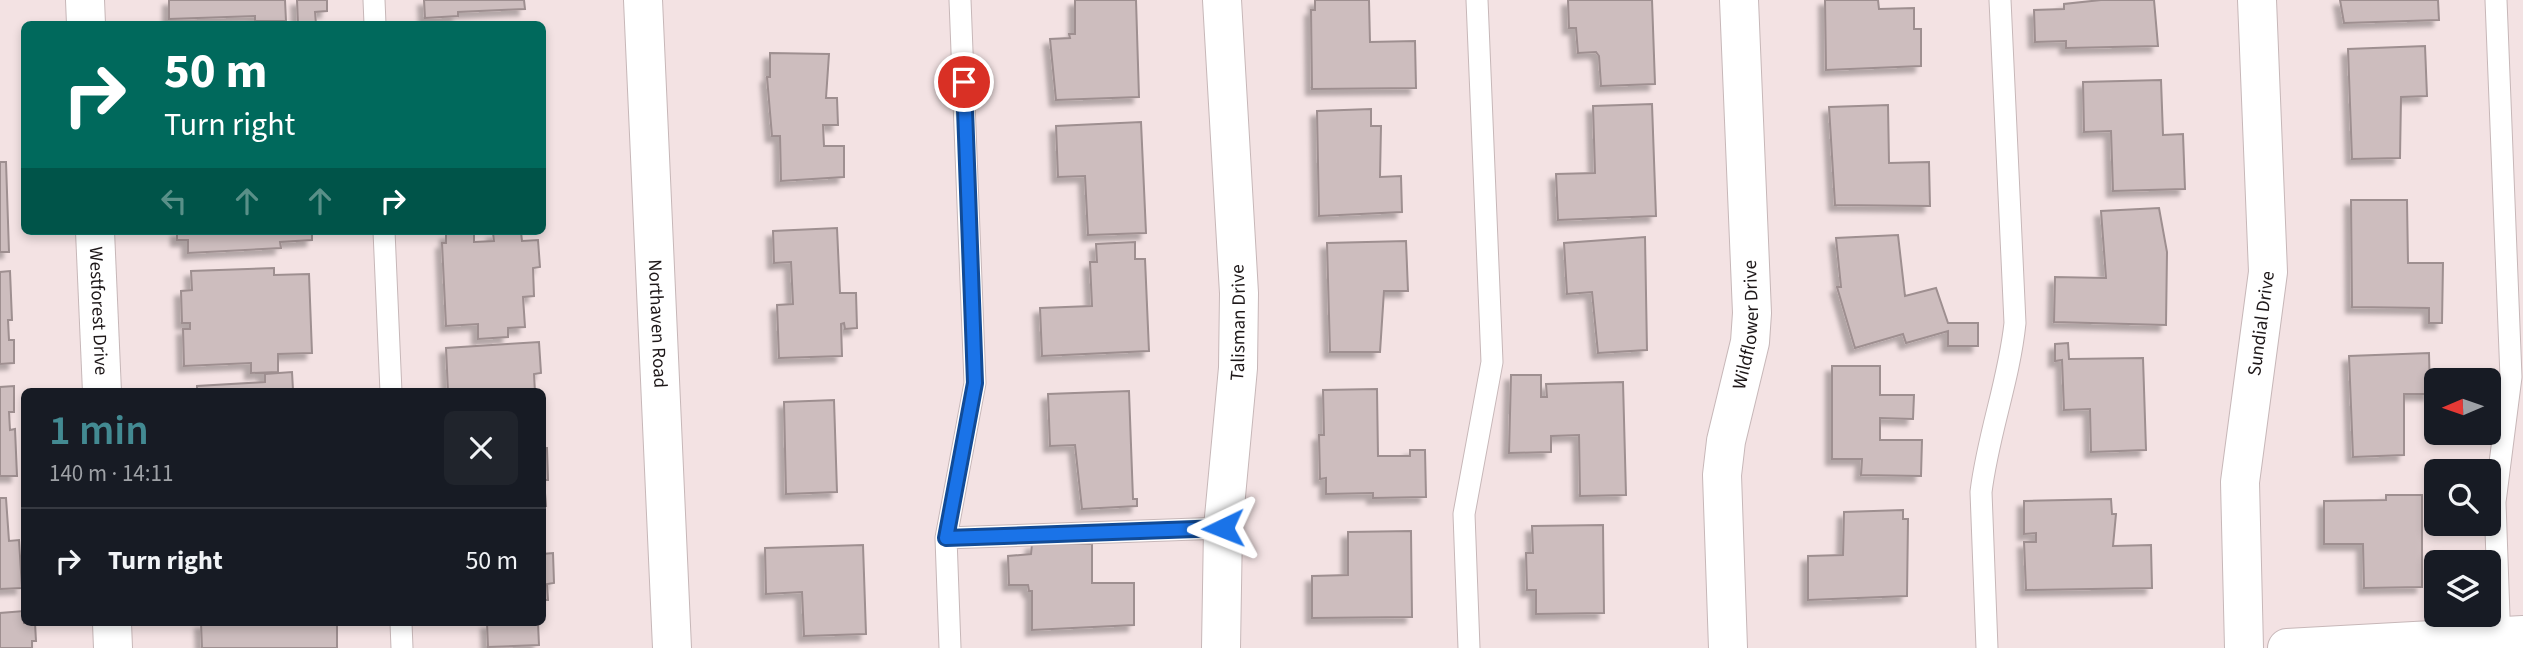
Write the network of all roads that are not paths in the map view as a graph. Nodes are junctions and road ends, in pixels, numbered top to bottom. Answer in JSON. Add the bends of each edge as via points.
{"nodes":[{"id":1,"x":85,"y":0,"type":"edge"},
{"id":2,"x":374,"y":0,"type":"edge"},
{"id":3,"x":642,"y":0,"type":"edge"},
{"id":4,"x":960,"y":0,"type":"edge"},
{"id":5,"x":1222,"y":0,"type":"edge"},
{"id":6,"x":1477,"y":0,"type":"edge"},
{"id":7,"x":1739,"y":0,"type":"edge"},
{"id":8,"x":2000,"y":0,"type":"edge"},
{"id":9,"x":2256,"y":0,"type":"edge"},
{"id":10,"x":2496,"y":0,"type":"edge"},
{"id":11,"x":86,"y":21,"type":"edge"},
{"id":12,"x":375,"y":21,"type":"edge"},
{"id":13,"x":95,"y":235,"type":"edge"},
{"id":14,"x":384,"y":235,"type":"edge"},
{"id":15,"x":102,"y":388,"type":"edge"},
{"id":16,"x":391,"y":388,"type":"edge"},
{"id":17,"x":1223,"y":528,"type":"junction"},
{"id":18,"x":946,"y":538,"type":"junction"},
{"id":19,"x":112,"y":626,"type":"edge"},
{"id":20,"x":401,"y":626,"type":"edge"},
{"id":21,"x":2508,"y":639,"type":"edge"},
{"id":22,"x":113,"y":648,"type":"edge"},
{"id":23,"x":402,"y":648,"type":"edge"},
{"id":24,"x":672,"y":648,"type":"edge"},
{"id":25,"x":950,"y":648,"type":"edge"},
{"id":26,"x":1221,"y":648,"type":"edge"},
{"id":27,"x":1469,"y":648,"type":"edge"},
{"id":28,"x":1728,"y":648,"type":"edge"},
{"id":29,"x":1987,"y":648,"type":"edge"},
{"id":30,"x":2245,"y":648,"type":"edge"},
{"id":31,"x":2287,"y":648,"type":"edge"}],
"edges":[{"from":1,"to":11,"type":"street"},
{"from":2,"to":12,"type":"lane"},
{"from":3,"to":24,"type":"street","name":"Northaven Road"},
{"from":4,"to":18,"type":"lane","via":[[975,383]]},
{"from":5,"to":17,"type":"street","name":"Talisman Drive","via":[[1239,293],[1238,368]]},
{"from":6,"to":27,"type":"lane","via":[[1492,362],[1464,514]]},
{"from":7,"to":28,"type":"street","name":"Wildflower Drive","via":[[1752,313],[1751,342],[1722,475]]},
{"from":8,"to":29,"type":"lane","via":[[2015,323],[2011,366],[1981,492]]},
{"from":9,"to":30,"type":"street","name":"Sundial Drive","via":[[2268,272],[2240,482]]},
{"from":10,"to":21,"type":"lane","via":[[2511,377],[2495,502]]},
{"from":13,"to":15,"type":"street","name":"Westforest Drive"},
{"from":14,"to":16,"type":"lane"},
{"from":17,"to":18,"type":"lane"},
{"from":17,"to":26,"type":"street","name":"Talisman Drive"},
{"from":18,"to":25,"type":"lane"},
{"from":19,"to":22,"type":"street"},
{"from":20,"to":23,"type":"lane"},
{"from":21,"to":31,"type":"street"}]}
